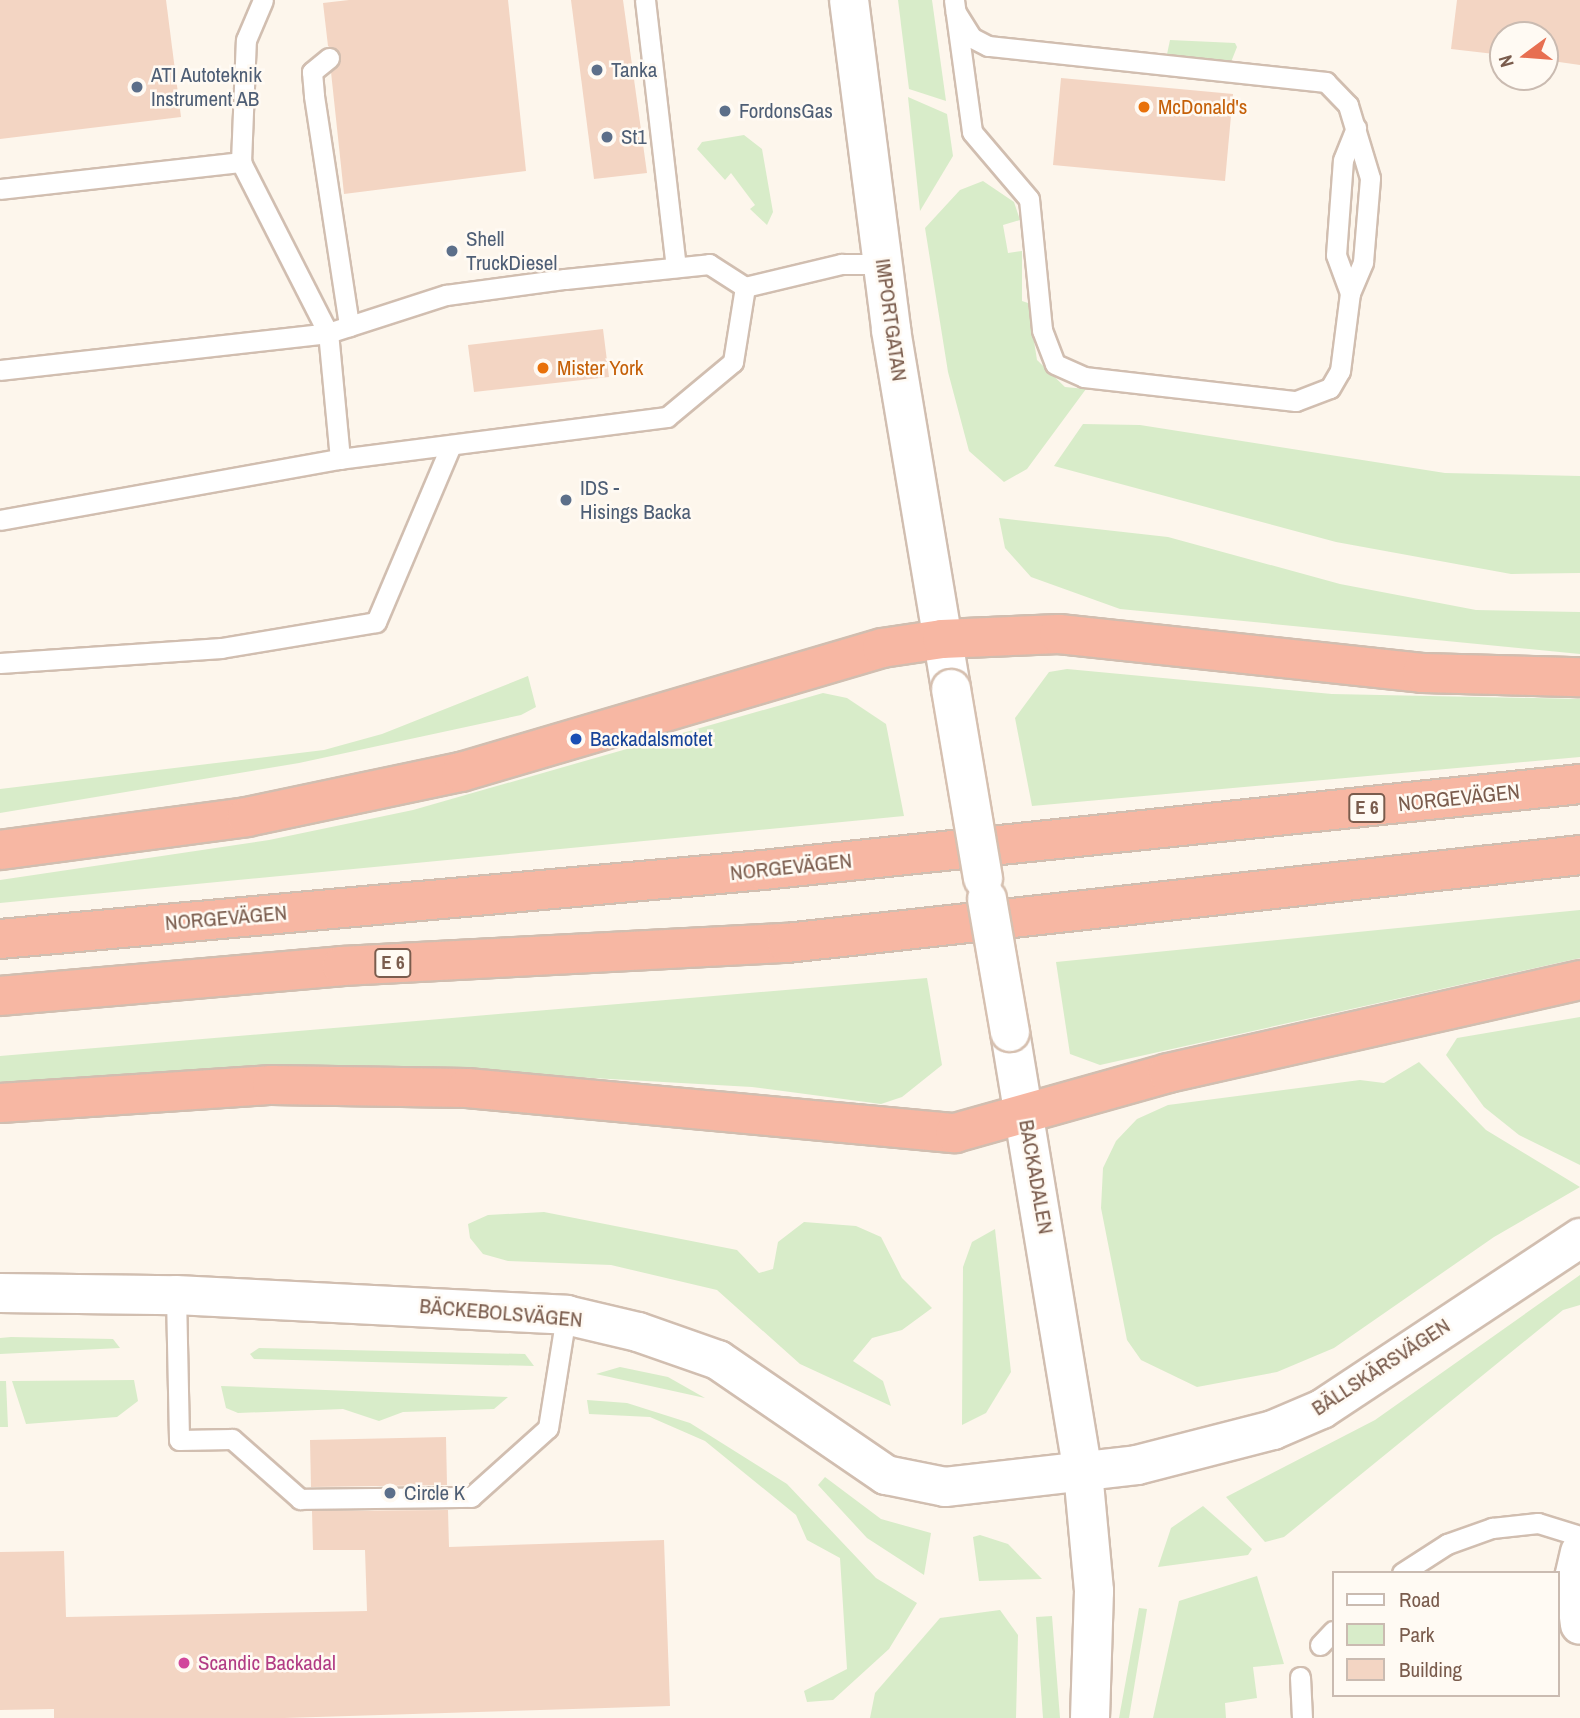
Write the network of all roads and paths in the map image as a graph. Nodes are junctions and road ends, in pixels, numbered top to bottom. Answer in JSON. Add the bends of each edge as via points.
{"nodes":[{"id":1,"x":263,"y":0,"type":"edge"},
{"id":2,"x":645,"y":0,"type":"edge"},
{"id":3,"x":849,"y":0,"type":"edge"},
{"id":4,"x":955,"y":6,"type":"edge"},
{"id":5,"x":329,"y":58,"type":"dead end"},
{"id":6,"x":1356,"y":127,"type":"junction"},
{"id":7,"x":241,"y":162,"type":"junction"},
{"id":8,"x":0,"y":189,"type":"edge"},
{"id":9,"x":883,"y":264,"type":"junction"},
{"id":10,"x":677,"y":267,"type":"junction"},
{"id":11,"x":745,"y":287,"type":"junction"},
{"id":12,"x":1350,"y":293,"type":"junction"},
{"id":13,"x":349,"y":326,"type":"junction"},
{"id":14,"x":328,"y":333,"type":"junction"},
{"id":15,"x":0,"y":370,"type":"edge"},
{"id":16,"x":451,"y":445,"type":"junction"},
{"id":17,"x":340,"y":459,"type":"junction"},
{"id":18,"x":0,"y":520,"type":"edge"},
{"id":19,"x":942,"y":639,"type":"junction"},
{"id":20,"x":0,"y":663,"type":"edge"},
{"id":21,"x":1580,"y":677,"type":"edge"},
{"id":22,"x":1580,"y":784,"type":"edge"},
{"id":23,"x":0,"y":850,"type":"edge"},
{"id":24,"x":1580,"y":855,"type":"edge"},
{"id":25,"x":0,"y":939,"type":"edge"},
{"id":26,"x":1580,"y":980,"type":"edge"},
{"id":27,"x":0,"y":996,"type":"edge"},
{"id":28,"x":0,"y":1103,"type":"edge"},
{"id":29,"x":1025,"y":1113,"type":"junction"},
{"id":30,"x":1580,"y":1238,"type":"edge"},
{"id":31,"x":0,"y":1293,"type":"edge"},
{"id":32,"x":176,"y":1295,"type":"junction"},
{"id":33,"x":566,"y":1315,"type":"junction"},
{"id":34,"x":1083,"y":1472,"type":"junction"},
{"id":35,"x":1580,"y":1536,"type":"edge"},
{"id":36,"x":1580,"y":1552,"type":"edge"},
{"id":37,"x":1405,"y":1571,"type":"edge"},
{"id":38,"x":1580,"y":1625,"type":"edge"},
{"id":39,"x":1300,"y":1677,"type":"dead end"},
{"id":40,"x":1090,"y":1718,"type":"edge"},
{"id":41,"x":1302,"y":1718,"type":"edge"}],
"edges":[{"from":1,"to":7,"type":"lane","via":[[246,40]]},
{"from":2,"to":10,"type":"lane"},
{"from":3,"to":9,"type":"street","name":"IMPORTGATAN"},
{"from":4,"to":6,"type":"lane","via":[[972,38],[988,46],[1326,82],[1348,105]]},
{"from":4,"to":12,"type":"lane","via":[[972,132],[1029,199],[1044,339],[1065,373],[1311,399],[1330,388],[1340,371]]},
{"from":5,"to":13,"type":"lane","via":[[312,72]]},
{"from":6,"to":12,"type":"lane","via":[[1370,178],[1363,261]]},
{"from":6,"to":12,"type":"lane","via":[[1343,160],[1335,255]]},
{"from":7,"to":8,"type":"lane"},
{"from":7,"to":14,"type":"lane"},
{"from":9,"to":11,"type":"lane","via":[[841,264]]},
{"from":9,"to":19,"type":"street","name":"IMPORTGATAN"},
{"from":10,"to":11,"type":"lane","via":[[709,264]]},
{"from":10,"to":13,"type":"lane","via":[[446,295]]},
{"from":11,"to":16,"type":"lane","via":[[733,362],[667,417]]},
{"from":13,"to":14,"type":"lane"},
{"from":14,"to":15,"type":"lane"},
{"from":14,"to":17,"type":"lane"},
{"from":16,"to":17,"type":"lane"},
{"from":16,"to":20,"type":"lane","via":[[376,622],[220,648]]},
{"from":17,"to":18,"type":"lane"},
{"from":19,"to":21,"type":"highway","via":[[1059,634],[1422,673]]},
{"from":19,"to":23,"type":"highway","via":[[882,648],[461,772],[247,817]]},
{"from":19,"to":29,"type":"street","name":"BACKADALEN","bridge":true},
{"from":22,"to":25,"type":"highway","name":"NORGEVÄGEN","number":"E 6","via":[[790,868]]},
{"from":24,"to":27,"type":"highway","number":"E 6","via":[[787,943],[342,966]]},
{"from":26,"to":29,"type":"highway","via":[[1168,1073]]},
{"from":28,"to":29,"type":"highway","via":[[272,1084],[467,1088],[923,1135],[955,1133]]},
{"from":29,"to":34,"type":"street","name":"BACKADALEN"},
{"from":30,"to":34,"type":"street","name":"BÄLLSKÄRSVÄGEN","via":[[1322,1409],[1197,1455]]},
{"from":31,"to":32,"type":"street","name":"BÄCKEBOLSVÄGEN"},
{"from":32,"to":33,"type":"street","name":"BÄCKEBOLSVÄGEN"},
{"from":32,"to":33,"type":"lane","via":[[179,1440],[232,1439],[300,1499],[471,1497],[548,1428]]},
{"from":33,"to":34,"type":"street","name":"BÄCKEBOLSVÄGEN","via":[[638,1332],[718,1360],[886,1475],[915,1485],[1017,1482]]},
{"from":34,"to":40,"type":"street","name":"BACKADALEN","via":[[1094,1591]]},
{"from":35,"to":37,"type":"lane","via":[[1538,1523],[1492,1528],[1447,1544]]},
{"from":36,"to":38,"type":"street","via":[[1574,1578]]},
{"from":39,"to":41,"type":"lane"}]}
